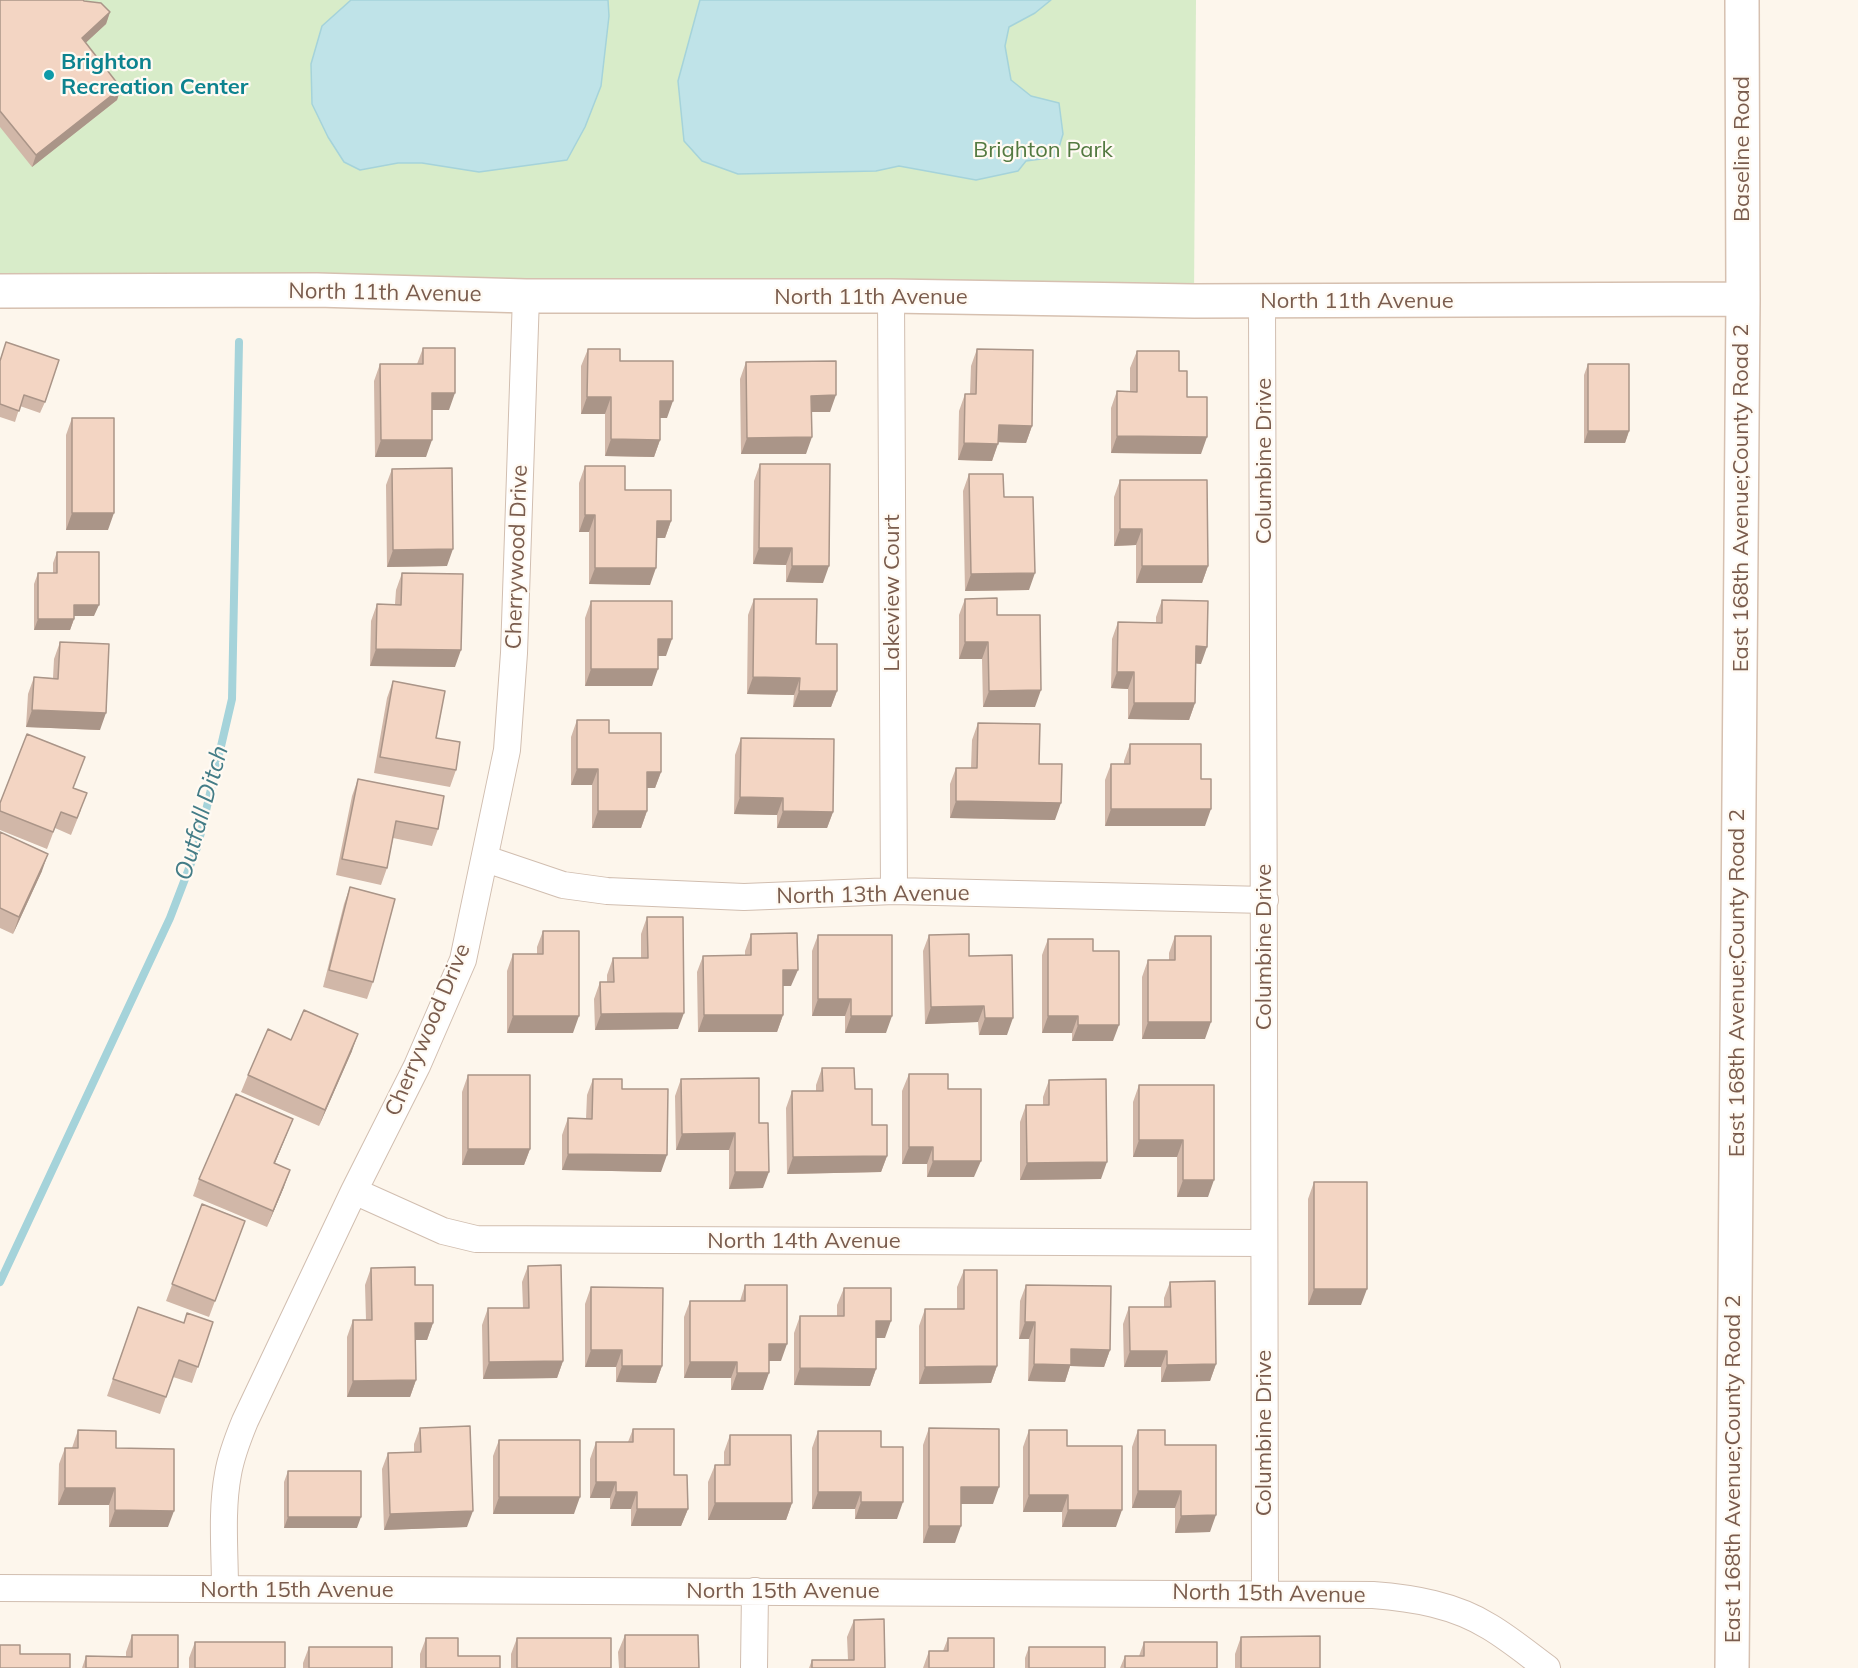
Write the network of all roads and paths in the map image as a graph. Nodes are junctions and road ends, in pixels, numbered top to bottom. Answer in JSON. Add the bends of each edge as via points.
{"nodes":[{"id":1,"x":1742,"y":0,"type":"edge"},
{"id":2,"x":0,"y":291,"type":"edge"},
{"id":3,"x":526,"y":296,"type":"junction"},
{"id":4,"x":891,"y":296,"type":"junction"},
{"id":5,"x":1743,"y":299,"type":"junction"},
{"id":6,"x":1262,"y":301,"type":"junction"},
{"id":7,"x":486,"y":860,"type":"junction"},
{"id":8,"x":894,"y":891,"type":"junction"},
{"id":9,"x":1265,"y":900,"type":"junction"},
{"id":10,"x":354,"y":1191,"type":"junction"},
{"id":11,"x":1262,"y":1243,"type":"junction"},
{"id":12,"x":0,"y":1588,"type":"edge"},
{"id":13,"x":225,"y":1589,"type":"junction"},
{"id":14,"x":755,"y":1591,"type":"junction"},
{"id":15,"x":1265,"y":1593,"type":"junction"},
{"id":16,"x":754,"y":1668,"type":"edge"},
{"id":17,"x":1547,"y":1668,"type":"edge"},
{"id":18,"x":1732,"y":1668,"type":"edge"}],
"edges":[{"from":1,"to":5,"type":"street","name":"Baseline Road"},
{"from":2,"to":3,"type":"street","name":"North 11th Avenue","via":[[317,290]]},
{"from":3,"to":4,"type":"street","name":"North 11th Avenue"},
{"from":3,"to":7,"type":"street","name":"Cherrywood Drive","via":[[514,653],[507,750]]},
{"from":4,"to":6,"type":"street","name":"North 11th Avenue"},
{"from":4,"to":8,"type":"street","name":"Lakeview Court"},
{"from":5,"to":6,"type":"street","name":"North 11th Avenue"},
{"from":5,"to":18,"type":"street","name":"East 168th Avenue;County Road 2"},
{"from":6,"to":9,"type":"street","name":"Columbine Drive"},
{"from":7,"to":8,"type":"street","name":"North 13th Avenue","via":[[563,885],[607,891],[744,897]]},
{"from":7,"to":10,"type":"street","name":"Cherrywood Drive","via":[[463,960],[417,1066]]},
{"from":8,"to":9,"type":"street","name":"North 13th Avenue"},
{"from":9,"to":11,"type":"street","name":"Columbine Drive"},
{"from":10,"to":11,"type":"street","name":"North 14th Avenue","via":[[443,1231],[476,1239]]},
{"from":10,"to":13,"type":"street","name":"Cherrywood Drive","via":[[233,1453],[225,1505]]},
{"from":11,"to":15,"type":"street","name":"Columbine Drive"},
{"from":12,"to":13,"type":"street","name":"North 15th Avenue"},
{"from":13,"to":14,"type":"street","name":"North 15th Avenue"},
{"from":14,"to":15,"type":"street","name":"North 15th Avenue"},
{"from":14,"to":16,"type":"street"},
{"from":15,"to":17,"type":"street","name":"North 15th Avenue","via":[[1373,1595],[1437,1605],[1489,1626]]}]}
